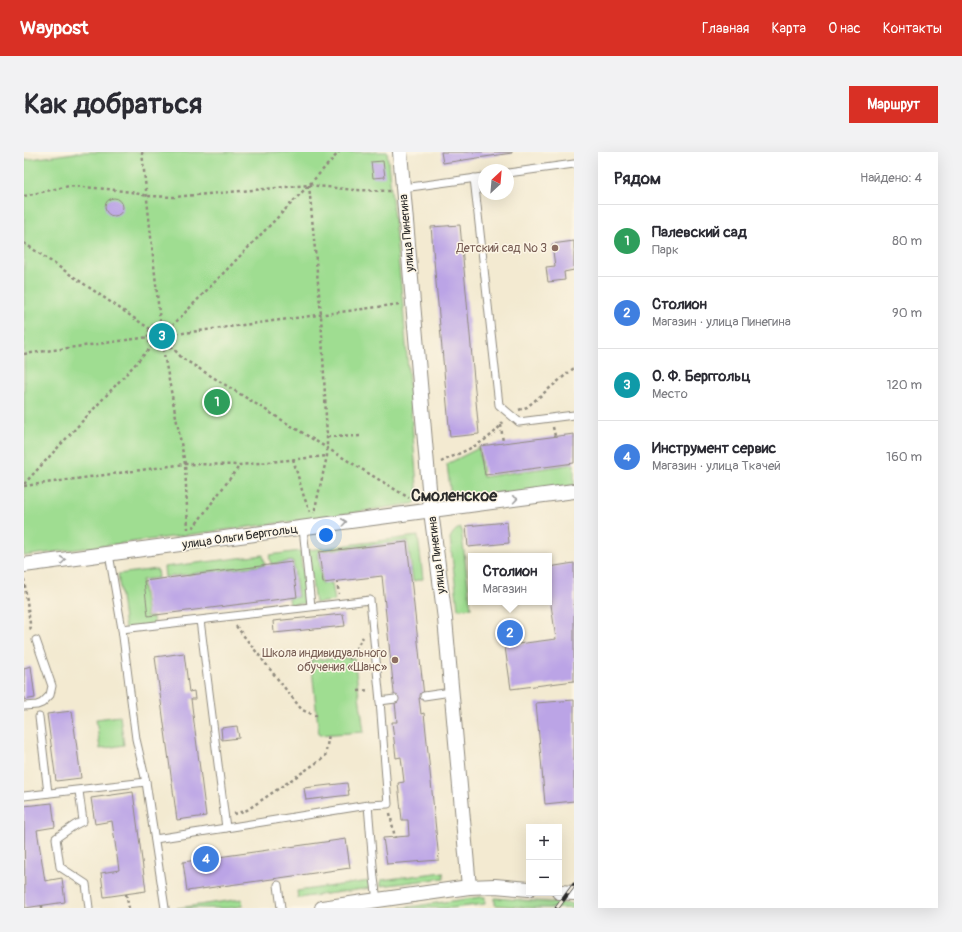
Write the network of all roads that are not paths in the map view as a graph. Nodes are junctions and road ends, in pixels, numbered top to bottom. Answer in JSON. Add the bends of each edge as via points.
{"nodes":[{"id":1,"x":400,"y":152,"type":"edge"},
{"id":2,"x":574,"y":164,"type":"edge"},
{"id":3,"x":514,"y":172,"type":"edge"},
{"id":4,"x":474,"y":178,"type":"junction"},
{"id":5,"x":478,"y":178,"type":"edge"},
{"id":6,"x":398,"y":189,"type":"junction"},
{"id":7,"x":574,"y":415,"type":"edge"},
{"id":8,"x":574,"y":491,"type":"edge"},
{"id":9,"x":432,"y":510,"type":"junction"},
{"id":10,"x":303,"y":528,"type":"junction"},
{"id":11,"x":109,"y":554,"type":"junction"},
{"id":12,"x":24,"y":565,"type":"edge"},
{"id":13,"x":311,"y":606,"type":"junction"},
{"id":14,"x":200,"y":620,"type":"junction"},
{"id":15,"x":122,"y":629,"type":"junction"},
{"id":16,"x":34,"y":638,"type":"road end"},
{"id":17,"x":451,"y":692,"type":"junction"},
{"id":18,"x":424,"y":696,"type":"dead end"},
{"id":19,"x":395,"y":699,"type":"dead end"},
{"id":20,"x":380,"y":701,"type":"junction"},
{"id":21,"x":24,"y":706,"type":"edge"},
{"id":22,"x":39,"y":717,"type":"dead end"},
{"id":23,"x":146,"y":782,"type":"junction"},
{"id":24,"x":78,"y":790,"type":"junction"},
{"id":25,"x":48,"y":793,"type":"junction"},
{"id":26,"x":24,"y":796,"type":"edge"},
{"id":27,"x":368,"y":806,"type":"junction"},
{"id":28,"x":226,"y":828,"type":"junction"},
{"id":29,"x":155,"y":839,"type":"junction"},
{"id":30,"x":278,"y":885,"type":"dead end"},
{"id":31,"x":469,"y":887,"type":"junction"},
{"id":32,"x":526,"y":889,"type":"edge"},
{"id":33,"x":562,"y":892,"type":"edge"},
{"id":34,"x":574,"y":893,"type":"edge"},
{"id":35,"x":384,"y":902,"type":"edge"},
{"id":36,"x":90,"y":908,"type":"edge"},
{"id":37,"x":165,"y":908,"type":"edge"},
{"id":38,"x":281,"y":908,"type":"edge"},
{"id":39,"x":322,"y":908,"type":"edge"}],
"edges":[{"from":1,"to":6,"type":"street","name":"улица Пинегина"},
{"from":2,"to":3,"type":"lane"},
{"from":4,"to":5,"type":"lane"},
{"from":4,"to":6,"type":"lane"},
{"from":4,"to":7,"type":"lane","via":[[499,406],[519,422]]},
{"from":6,"to":9,"type":"street","name":"улица Пинегина"},
{"from":9,"to":8,"type":"street","name":"улица Ольги Берггольц","one_way":true},
{"from":10,"to":9,"type":"street","name":"улица Ольги Берггольц","one_way":true},
{"from":9,"to":17,"type":"street","name":"улица Пинегина"},
{"from":10,"to":11,"type":"street","name":"улица Ольги Берггольц"},
{"from":10,"to":13,"type":"lane"},
{"from":12,"to":11,"type":"street","name":"улица Ольги Берггольц","one_way":true},
{"from":11,"to":15,"type":"lane"},
{"from":13,"to":14,"type":"lane"},
{"from":13,"to":20,"type":"lane","via":[[370,600]]},
{"from":14,"to":15,"type":"lane"},
{"from":14,"to":28,"type":"lane"},
{"from":15,"to":23,"type":"lane","via":[[136,739]]},
{"from":16,"to":21,"type":"lane","via":[[52,686],[50,695],[42,702]]},
{"from":17,"to":18,"type":"lane"},
{"from":17,"to":31,"type":"street","name":"улица Пинегина"},
{"from":19,"to":20,"type":"lane"},
{"from":20,"to":27,"type":"lane","via":[[388,804]]},
{"from":22,"to":25,"type":"lane"},
{"from":23,"to":24,"type":"lane"},
{"from":23,"to":29,"type":"lane"},
{"from":24,"to":25,"type":"lane"},
{"from":24,"to":36,"type":"lane","via":[[83,821],[56,838],[60,867],[86,884]]},
{"from":25,"to":26,"type":"lane"},
{"from":27,"to":28,"type":"lane"},
{"from":27,"to":35,"type":"lane","via":[[374,878]]},
{"from":28,"to":29,"type":"lane"},
{"from":29,"to":37,"type":"lane"},
{"from":30,"to":38,"type":"lane"},
{"from":31,"to":32,"type":"street"},
{"from":31,"to":35,"type":"street"},
{"from":33,"to":34,"type":"street"},
{"from":35,"to":39,"type":"street"}]}
